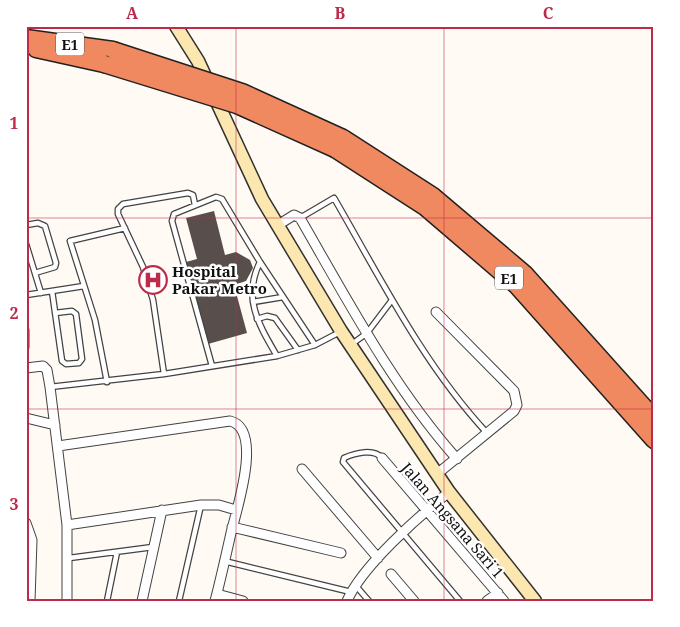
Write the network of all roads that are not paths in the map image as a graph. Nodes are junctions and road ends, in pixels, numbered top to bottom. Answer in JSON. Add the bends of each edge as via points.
{"nodes":[{"id":1,"x":176,"y":26,"type":"edge"},
{"id":2,"x":26,"y":38,"type":"edge"},
{"id":3,"x":26,"y":49,"type":"edge"},
{"id":4,"x":109,"y":57,"type":"junction"},
{"id":5,"x":339,"y":144,"type":"junction"},
{"id":6,"x":195,"y":205,"type":"junction"},
{"id":7,"x":300,"y":218,"type":"junction"},
{"id":8,"x":26,"y":225,"type":"edge"},
{"id":9,"x":278,"y":225,"type":"junction"},
{"id":10,"x":125,"y":228,"type":"junction"},
{"id":11,"x":26,"y":244,"type":"edge"},
{"id":12,"x":260,"y":262,"type":"junction"},
{"id":13,"x":35,"y":273,"type":"junction"},
{"id":14,"x":84,"y":286,"type":"junction"},
{"id":15,"x":52,"y":291,"type":"junction"},
{"id":16,"x":40,"y":293,"type":"junction"},
{"id":17,"x":26,"y":295,"type":"edge"},
{"id":18,"x":283,"y":297,"type":"junction"},
{"id":19,"x":392,"y":300,"type":"junction"},
{"id":20,"x":253,"y":302,"type":"junction"},
{"id":21,"x":436,"y":312,"type":"dead end"},
{"id":22,"x":55,"y":313,"type":"junction"},
{"id":23,"x":257,"y":319,"type":"junction"},
{"id":24,"x":26,"y":330,"type":"edge"},
{"id":25,"x":342,"y":331,"type":"junction"},
{"id":26,"x":366,"y":333,"type":"junction"},
{"id":27,"x":315,"y":345,"type":"junction"},
{"id":28,"x":351,"y":345,"type":"junction"},
{"id":29,"x":26,"y":347,"type":"edge"},
{"id":30,"x":298,"y":350,"type":"junction"},
{"id":31,"x":277,"y":356,"type":"junction"},
{"id":32,"x":212,"y":366,"type":"junction"},
{"id":33,"x":26,"y":368,"type":"edge"},
{"id":34,"x":164,"y":374,"type":"junction"},
{"id":35,"x":107,"y":382,"type":"junction"},
{"id":36,"x":50,"y":387,"type":"junction"},
{"id":37,"x":26,"y":418,"type":"edge"},
{"id":38,"x":654,"y":418,"type":"edge"},
{"id":39,"x":55,"y":425,"type":"junction"},
{"id":40,"x":487,"y":433,"type":"junction"},
{"id":41,"x":654,"y":440,"type":"edge"},
{"id":42,"x":58,"y":446,"type":"junction"},
{"id":43,"x":382,"y":458,"type":"joint"},
{"id":44,"x":457,"y":459,"type":"junction"},
{"id":45,"x":302,"y":469,"type":"dead end"},
{"id":46,"x":437,"y":474,"type":"junction"},
{"id":47,"x":449,"y":492,"type":"junction"},
{"id":48,"x":200,"y":505,"type":"junction"},
{"id":49,"x":162,"y":510,"type":"junction"},
{"id":50,"x":236,"y":510,"type":"junction"},
{"id":51,"x":426,"y":510,"type":"junction"},
{"id":52,"x":26,"y":523,"type":"edge"},
{"id":53,"x":67,"y":525,"type":"junction"},
{"id":54,"x":232,"y":527,"type":"junction"},
{"id":55,"x":403,"y":534,"type":"junction"},
{"id":56,"x":153,"y":547,"type":"junction"},
{"id":57,"x":117,"y":552,"type":"junction"},
{"id":58,"x":341,"y":553,"type":"dead end"},
{"id":59,"x":69,"y":558,"type":"junction"},
{"id":60,"x":378,"y":558,"type":"junction"},
{"id":61,"x":224,"y":561,"type":"junction"},
{"id":62,"x":391,"y":574,"type":"dead end"},
{"id":63,"x":351,"y":593,"type":"edge"},
{"id":64,"x":498,"y":593,"type":"junction"},
{"id":65,"x":216,"y":598,"type":"edge"},
{"id":66,"x":30,"y":601,"type":"edge"},
{"id":67,"x":67,"y":601,"type":"edge"},
{"id":68,"x":107,"y":601,"type":"edge"},
{"id":69,"x":142,"y":601,"type":"edge"},
{"id":70,"x":179,"y":601,"type":"edge"},
{"id":71,"x":243,"y":601,"type":"edge"},
{"id":72,"x":369,"y":601,"type":"edge"},
{"id":73,"x":414,"y":601,"type":"edge"},
{"id":74,"x":460,"y":601,"type":"edge"},
{"id":75,"x":487,"y":601,"type":"edge"},
{"id":76,"x":504,"y":601,"type":"edge"},
{"id":77,"x":535,"y":601,"type":"edge"}],
"edges":[{"from":1,"to":9,"type":"main road","via":[[198,62],[248,171]]},
{"from":2,"to":4,"type":"highway","number":"E1"},
{"from":3,"to":4,"type":"highway","number":"E1"},
{"from":4,"to":5,"type":"highway","number":"E1","bridge":true},
{"from":5,"to":38,"type":"highway","number":"E1","via":[[433,196],[525,274]]},
{"from":5,"to":41,"type":"highway","number":"E1","via":[[425,207],[516,285]]},
{"from":6,"to":10,"type":"lane","via":[[193,195],[188,193],[123,204],[118,214]]},
{"from":6,"to":12,"type":"lane","via":[[216,197],[222,199]]},
{"from":6,"to":32,"type":"lane","via":[[174,214],[172,220]]},
{"from":7,"to":9,"type":"street","via":[[294,215]]},
{"from":7,"to":19,"type":"lane","via":[[334,198]]},
{"from":7,"to":26,"type":"street"},
{"from":8,"to":13,"type":"lane","via":[[38,223],[44,226],[56,263],[52,269]]},
{"from":9,"to":25,"type":"main road"},
{"from":10,"to":14,"type":"lane","via":[[70,241]]},
{"from":10,"to":34,"type":"lane","via":[[153,300]]},
{"from":11,"to":13,"type":"lane"},
{"from":12,"to":18,"type":"lane"},
{"from":12,"to":20,"type":"lane","via":[[252,282]]},
{"from":13,"to":16,"type":"lane"},
{"from":14,"to":15,"type":"lane"},
{"from":14,"to":35,"type":"lane","via":[[95,320]]},
{"from":15,"to":16,"type":"lane"},
{"from":15,"to":22,"type":"lane"},
{"from":16,"to":17,"type":"lane"},
{"from":18,"to":20,"type":"lane"},
{"from":18,"to":27,"type":"lane"},
{"from":19,"to":26,"type":"lane"},
{"from":19,"to":40,"type":"lane","via":[[447,385]]},
{"from":20,"to":23,"type":"lane"},
{"from":21,"to":40,"type":"street","via":[[514,391],[517,405],[514,411]]},
{"from":22,"to":22,"type":"lane","via":[[62,361],[66,364],[80,363],[76,314],[72,311]]},
{"from":23,"to":30,"type":"lane","via":[[275,318]]},
{"from":23,"to":31,"type":"lane"},
{"from":24,"to":29,"type":"lane"},
{"from":25,"to":27,"type":"lane"},
{"from":25,"to":28,"type":"main road"},
{"from":26,"to":28,"type":"lane"},
{"from":26,"to":44,"type":"street","via":[[425,423]]},
{"from":27,"to":30,"type":"lane"},
{"from":28,"to":46,"type":"main road"},
{"from":30,"to":31,"type":"lane"},
{"from":31,"to":32,"type":"lane"},
{"from":32,"to":34,"type":"lane"},
{"from":33,"to":36,"type":"street","via":[[43,366],[47,370]]},
{"from":34,"to":35,"type":"lane"},
{"from":35,"to":36,"type":"lane"},
{"from":36,"to":39,"type":"street"},
{"from":37,"to":39,"type":"street"},
{"from":39,"to":42,"type":"street"},
{"from":40,"to":44,"type":"street"},
{"from":42,"to":50,"type":"street","via":[[236,423],[247,458],[245,481]]},
{"from":42,"to":53,"type":"street"},
{"from":43,"to":51,"type":"street","name":"Jalan Angsana Sari 1"},
{"from":43,"to":55,"type":"lane","via":[[377,453],[368,452],[351,455],[343,462]]},
{"from":44,"to":46,"type":"street"},
{"from":45,"to":60,"type":"street"},
{"from":46,"to":47,"type":"main road"},
{"from":47,"to":51,"type":"street"},
{"from":47,"to":77,"type":"main road"},
{"from":48,"to":49,"type":"street"},
{"from":48,"to":50,"type":"street"},
{"from":48,"to":70,"type":"lane"},
{"from":49,"to":53,"type":"street"},
{"from":49,"to":56,"type":"street"},
{"from":50,"to":54,"type":"street"},
{"from":51,"to":55,"type":"street"},
{"from":51,"to":64,"type":"street","name":"Jalan Angsana Sari 1"},
{"from":52,"to":66,"type":"street","via":[[32,540]]},
{"from":53,"to":59,"type":"street"},
{"from":54,"to":58,"type":"street"},
{"from":54,"to":61,"type":"street"},
{"from":55,"to":60,"type":"street"},
{"from":55,"to":74,"type":"lane"},
{"from":56,"to":57,"type":"lane"},
{"from":56,"to":69,"type":"street"},
{"from":57,"to":59,"type":"lane"},
{"from":57,"to":68,"type":"lane"},
{"from":59,"to":67,"type":"street"},
{"from":60,"to":63,"type":"street"},
{"from":61,"to":63,"type":"lane"},
{"from":61,"to":65,"type":"street"},
{"from":62,"to":73,"type":"street"},
{"from":63,"to":72,"type":"lane"},
{"from":64,"to":75,"type":"street"},
{"from":64,"to":76,"type":"street","name":"Jalan Angsana Sari 1"},
{"from":65,"to":71,"type":"street"}]}
